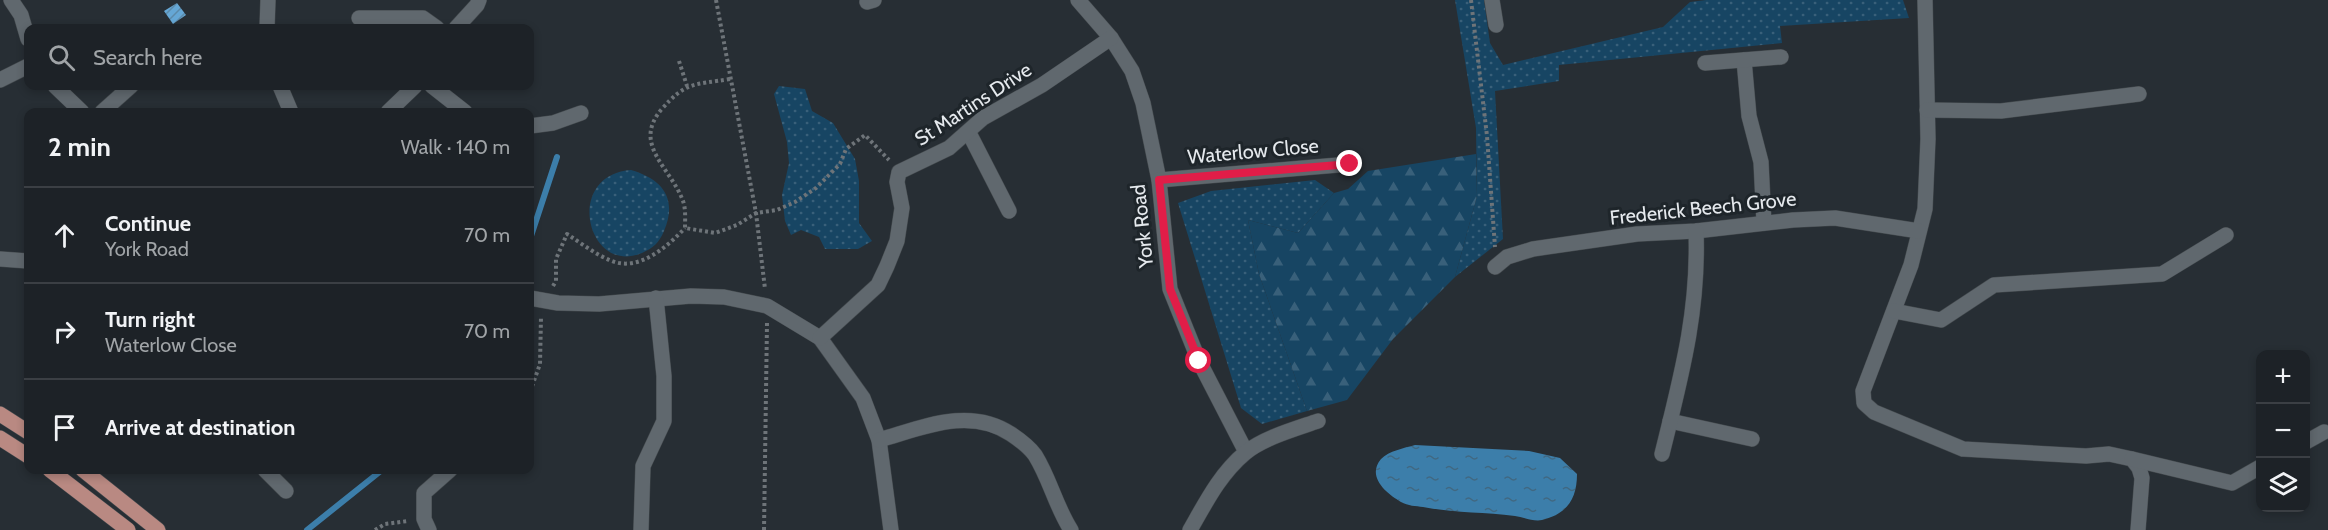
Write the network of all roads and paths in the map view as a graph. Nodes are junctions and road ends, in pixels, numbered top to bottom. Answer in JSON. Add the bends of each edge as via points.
{"nodes":[{"id":1,"x":268,"y":0,"type":"edge"},
{"id":2,"x":479,"y":0,"type":"edge"},
{"id":3,"x":716,"y":0,"type":"edge"},
{"id":4,"x":1078,"y":0,"type":"edge"},
{"id":5,"x":1471,"y":0,"type":"edge"},
{"id":6,"x":1492,"y":0,"type":"edge"},
{"id":7,"x":1925,"y":0,"type":"edge"},
{"id":8,"x":17,"y":1,"type":"edge"},
{"id":9,"x":359,"y":18,"type":"dead end"},
{"id":10,"x":267,"y":24,"type":"edge"},
{"id":11,"x":431,"y":24,"type":"edge"},
{"id":12,"x":460,"y":24,"type":"edge"},
{"id":13,"x":24,"y":25,"type":"edge"},
{"id":14,"x":1496,"y":25,"type":"dead end"},
{"id":15,"x":1111,"y":38,"type":"junction"},
{"id":16,"x":1781,"y":57,"type":"dead end"},
{"id":17,"x":1744,"y":60,"type":"junction"},
{"id":18,"x":679,"y":61,"type":"dead end"},
{"id":19,"x":1705,"y":63,"type":"dead end"},
{"id":20,"x":24,"y":68,"type":"edge"},
{"id":21,"x":730,"y":79,"type":"junction"},
{"id":22,"x":0,"y":80,"type":"edge"},
{"id":23,"x":687,"y":86,"type":"junction"},
{"id":24,"x":59,"y":90,"type":"edge"},
{"id":25,"x":127,"y":90,"type":"edge"},
{"id":26,"x":282,"y":90,"type":"edge"},
{"id":27,"x":411,"y":90,"type":"edge"},
{"id":28,"x":437,"y":90,"type":"edge"},
{"id":29,"x":2139,"y":94,"type":"dead end"},
{"id":30,"x":78,"y":108,"type":"edge"},
{"id":31,"x":106,"y":108,"type":"edge"},
{"id":32,"x":289,"y":108,"type":"edge"},
{"id":33,"x":392,"y":108,"type":"edge"},
{"id":34,"x":460,"y":108,"type":"edge"},
{"id":35,"x":1927,"y":110,"type":"junction"},
{"id":36,"x":581,"y":113,"type":"dead end"},
{"id":37,"x":534,"y":125,"type":"edge"},
{"id":38,"x":969,"y":133,"type":"junction"},
{"id":39,"x":1350,"y":164,"type":"dead end"},
{"id":40,"x":899,"y":172,"type":"junction"},
{"id":41,"x":1159,"y":180,"type":"junction"},
{"id":42,"x":1009,"y":211,"type":"dead end"},
{"id":43,"x":756,"y":213,"type":"junction"},
{"id":44,"x":1764,"y":223,"type":"junction"},
{"id":45,"x":685,"y":228,"type":"junction"},
{"id":46,"x":1696,"y":231,"type":"junction"},
{"id":47,"x":1919,"y":231,"type":"junction"},
{"id":48,"x":2226,"y":235,"type":"dead end"},
{"id":49,"x":0,"y":259,"type":"edge"},
{"id":50,"x":24,"y":261,"type":"edge"},
{"id":51,"x":1495,"y":267,"type":"joint"},
{"id":52,"x":656,"y":298,"type":"junction"},
{"id":53,"x":536,"y":299,"type":"edge"},
{"id":54,"x":767,"y":306,"type":"junction"},
{"id":55,"x":1894,"y":310,"type":"junction"},
{"id":56,"x":820,"y":338,"type":"junction"},
{"id":57,"x":534,"y":381,"type":"edge"},
{"id":58,"x":0,"y":414,"type":"edge"},
{"id":59,"x":1318,"y":421,"type":"dead end"},
{"id":60,"x":1670,"y":421,"type":"junction"},
{"id":61,"x":24,"y":429,"type":"edge"},
{"id":62,"x":2324,"y":432,"type":"dead end"},
{"id":63,"x":0,"y":438,"type":"edge"},
{"id":64,"x":1752,"y":439,"type":"dead end"},
{"id":65,"x":879,"y":440,"type":"junction"},
{"id":66,"x":2310,"y":440,"type":"edge"},
{"id":67,"x":1246,"y":452,"type":"junction"},
{"id":68,"x":24,"y":453,"type":"edge"},
{"id":69,"x":1662,"y":454,"type":"dead end"},
{"id":70,"x":2132,"y":459,"type":"junction"},
{"id":71,"x":2256,"y":469,"type":"edge"},
{"id":72,"x":55,"y":474,"type":"edge"},
{"id":73,"x":88,"y":474,"type":"edge"},
{"id":74,"x":269,"y":474,"type":"edge"},
{"id":75,"x":445,"y":474,"type":"edge"},
{"id":76,"x":286,"y":491,"type":"dead end"},
{"id":77,"x":426,"y":525,"type":"edge"},
{"id":78,"x":128,"y":530,"type":"edge"},
{"id":79,"x":158,"y":530,"type":"edge"},
{"id":80,"x":375,"y":530,"type":"edge"},
{"id":81,"x":641,"y":530,"type":"edge"},
{"id":82,"x":764,"y":530,"type":"edge"},
{"id":83,"x":891,"y":530,"type":"edge"},
{"id":84,"x":1071,"y":530,"type":"edge"},
{"id":85,"x":1191,"y":530,"type":"edge"},
{"id":86,"x":2138,"y":530,"type":"edge"}],
"edges":[{"from":1,"to":10,"type":"street"},
{"from":2,"to":12,"type":"street"},
{"from":3,"to":21,"type":"path"},
{"from":4,"to":15,"type":"street","name":"York Road"},
{"from":5,"to":51,"type":"path","via":[[1487,136]]},
{"from":6,"to":14,"type":"street"},
{"from":7,"to":35,"type":"street"},
{"from":8,"to":13,"type":"street"},
{"from":9,"to":11,"type":"street","via":[[423,18]]},
{"from":15,"to":38,"type":"street","name":"St Martins Drive","via":[[1042,85],[983,118]]},
{"from":15,"to":41,"type":"street","name":"York Road","via":[[1132,72],[1143,104]]},
{"from":16,"to":17,"type":"street"},
{"from":17,"to":19,"type":"street"},
{"from":17,"to":44,"type":"street","via":[[1749,116],[1761,162]]},
{"from":18,"to":23,"type":"path"},
{"from":20,"to":22,"type":"street"},
{"from":21,"to":23,"type":"path"},
{"from":21,"to":43,"type":"path"},
{"from":23,"to":45,"type":"path","via":[[653,120],[648,138],[684,202]]},
{"from":24,"to":30,"type":"street"},
{"from":25,"to":31,"type":"street"},
{"from":26,"to":32,"type":"street"},
{"from":27,"to":33,"type":"street"},
{"from":28,"to":34,"type":"street"},
{"from":29,"to":35,"type":"street","via":[[2001,111]]},
{"from":35,"to":47,"type":"street","via":[[1924,209]]},
{"from":36,"to":37,"type":"street"},
{"from":38,"to":40,"type":"street","name":"St Martins Drive","via":[[949,148]]},
{"from":38,"to":42,"type":"street"},
{"from":39,"to":41,"type":"street","name":"Waterlow Close"},
{"from":40,"to":43,"type":"path","via":[[865,135],[846,149],[840,164],[816,188],[777,210]]},
{"from":40,"to":56,"type":"street","via":[[902,208],[897,241],[878,285]]},
{"from":41,"to":67,"type":"street","name":"York Road","via":[[1170,289],[1199,361]]},
{"from":43,"to":45,"type":"path","via":[[715,233]]},
{"from":43,"to":54,"type":"path"},
{"from":44,"to":46,"type":"street","name":"Frederick Beech Grove"},
{"from":44,"to":47,"type":"street","name":"Frederick Beech Grove","via":[[1835,218]]},
{"from":45,"to":53,"type":"path","via":[[659,252],[635,262],[613,262],[567,234],[556,259],[556,281]]},
{"from":46,"to":51,"type":"street","name":"Frederick Beech Grove","via":[[1637,234],[1533,249],[1507,257]]},
{"from":46,"to":60,"type":"street","via":[[1696,291],[1691,330]]},
{"from":47,"to":55,"type":"street"},
{"from":48,"to":55,"type":"street","via":[[2162,274],[1994,285],[1941,320]]},
{"from":49,"to":50,"type":"street"},
{"from":52,"to":53,"type":"street","via":[[599,304]]},
{"from":52,"to":54,"type":"street","via":[[724,297]]},
{"from":52,"to":81,"type":"street","via":[[664,421],[643,466]]},
{"from":53,"to":57,"type":"path","via":[[540,364]]},
{"from":54,"to":56,"type":"street"},
{"from":54,"to":82,"type":"path"},
{"from":55,"to":70,"type":"street","via":[[1863,391],[1864,403],[1874,412],[1963,449],[2109,454]]},
{"from":56,"to":65,"type":"street","via":[[863,398]]},
{"from":58,"to":61,"type":"main road"},
{"from":59,"to":67,"type":"street","via":[[1282,433]]},
{"from":60,"to":64,"type":"street"},
{"from":60,"to":69,"type":"street"},
{"from":62,"to":66,"type":"street"},
{"from":63,"to":68,"type":"main road"},
{"from":65,"to":83,"type":"street"},
{"from":65,"to":84,"type":"street","via":[[951,420],[987,422],[1003,429],[1034,453]]},
{"from":67,"to":85,"type":"street","via":[[1217,482]]},
{"from":70,"to":71,"type":"street","via":[[2232,483]]},
{"from":70,"to":86,"type":"street","via":[[2142,478]]},
{"from":72,"to":78,"type":"main road"},
{"from":73,"to":79,"type":"main road"},
{"from":74,"to":76,"type":"street"},
{"from":75,"to":77,"type":"street","via":[[424,493]]},
{"from":77,"to":80,"type":"path","via":[[385,524]]}]}
